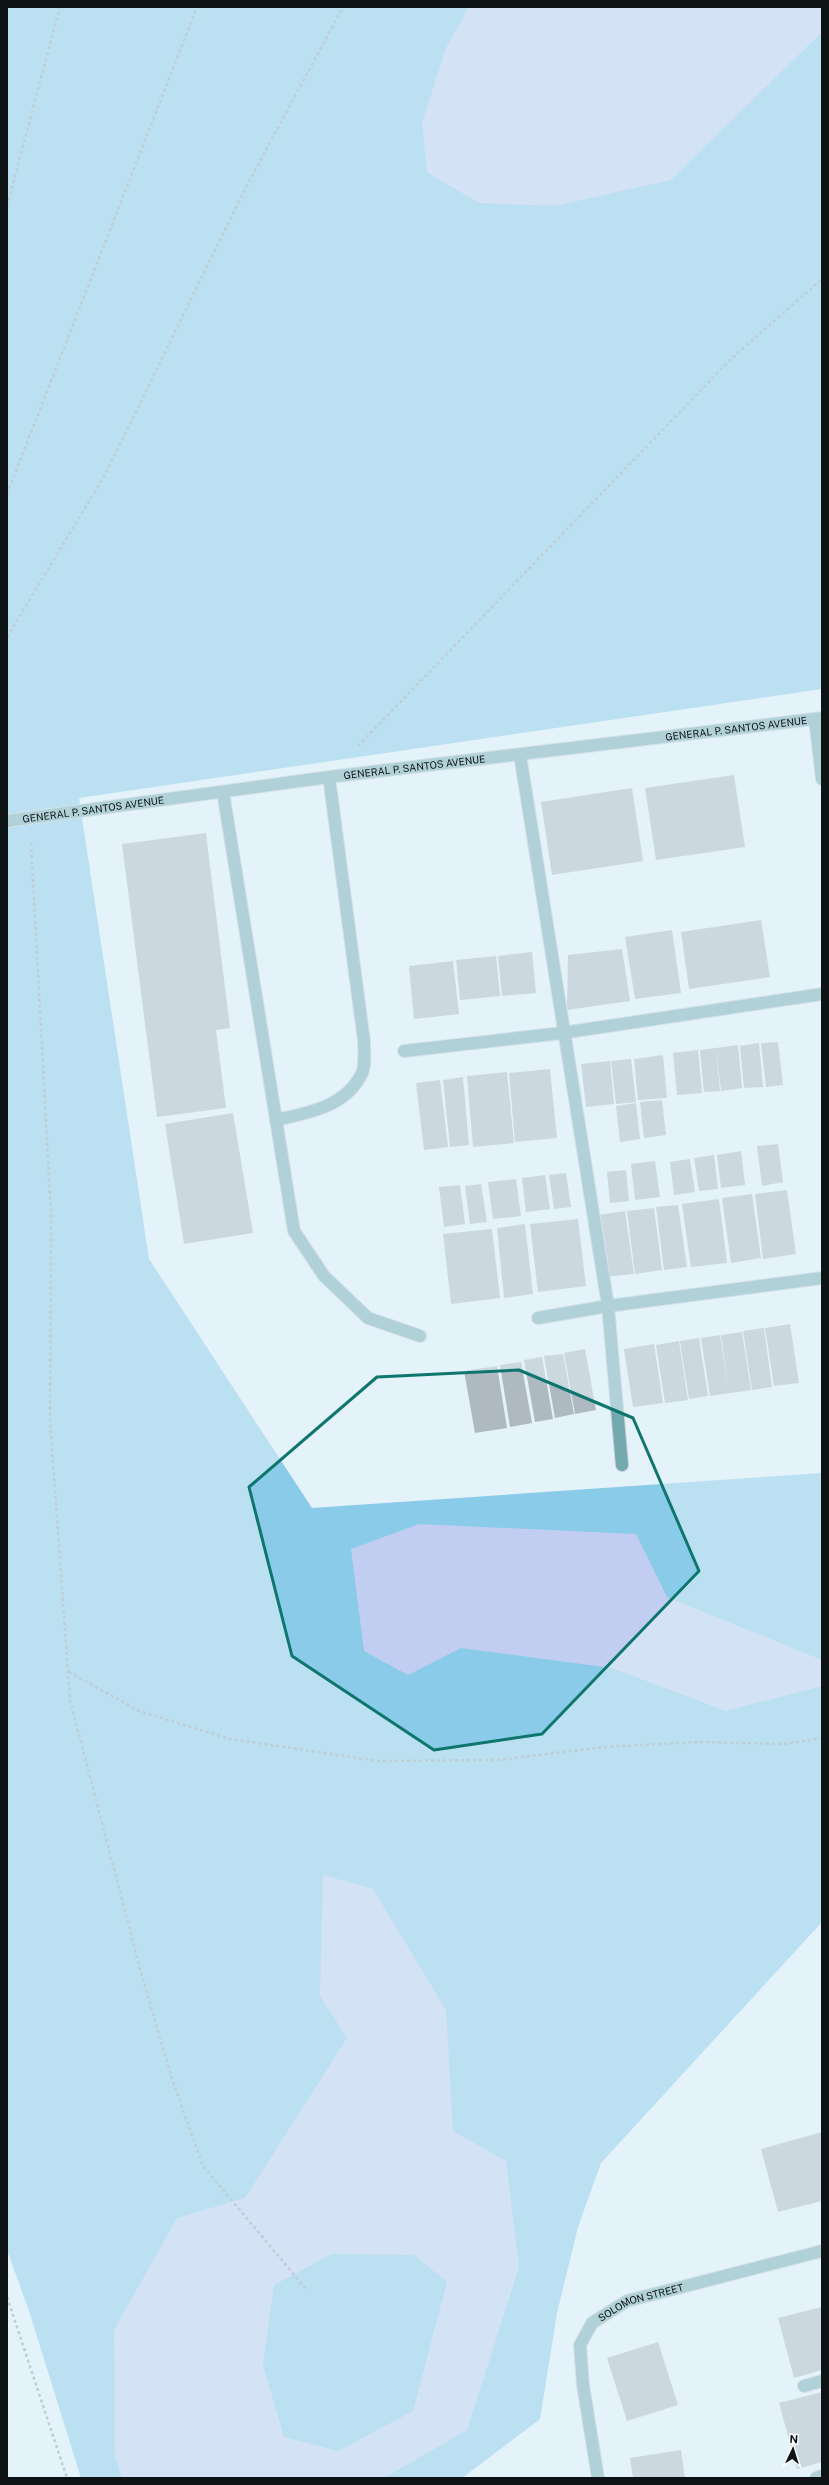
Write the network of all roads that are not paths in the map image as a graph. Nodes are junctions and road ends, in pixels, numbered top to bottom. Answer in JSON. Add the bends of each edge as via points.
{"nodes":[{"id":1,"x":818,"y":719,"type":"edge"},
{"id":2,"x":520,"y":754,"type":"junction"},
{"id":3,"x":329,"y":777,"type":"junction"},
{"id":4,"x":822,"y":779,"type":"edge"},
{"id":5,"x":223,"y":792,"type":"junction"},
{"id":6,"x":7,"y":821,"type":"edge"},
{"id":7,"x":822,"y":994,"type":"edge"},
{"id":8,"x":562,"y":1033,"type":"junction"},
{"id":9,"x":404,"y":1051,"type":"dead end"},
{"id":10,"x":276,"y":1120,"type":"junction"},
{"id":11,"x":822,"y":1278,"type":"edge"},
{"id":12,"x":608,"y":1306,"type":"junction"},
{"id":13,"x":538,"y":1318,"type":"dead end"},
{"id":14,"x":420,"y":1336,"type":"dead end"},
{"id":15,"x":622,"y":1465,"type":"dead end"},
{"id":16,"x":822,"y":2251,"type":"edge"},
{"id":17,"x":822,"y":2381,"type":"edge"},
{"id":18,"x":804,"y":2386,"type":"dead end"},
{"id":19,"x":822,"y":2476,"type":"edge"},
{"id":20,"x":598,"y":2478,"type":"edge"},
{"id":21,"x":816,"y":2478,"type":"edge"}],
"edges":[{"from":1,"to":2,"type":"street","name":"GENERAL P. SANTOS AVENUE"},
{"from":1,"to":4,"type":"street"},
{"from":2,"to":3,"type":"street","name":"GENERAL P. SANTOS AVENUE"},
{"from":2,"to":8,"type":"street"},
{"from":3,"to":5,"type":"street","name":"GENERAL P. SANTOS AVENUE"},
{"from":3,"to":10,"type":"street","via":[[364,1041],[362,1074],[344,1097],[317,1110]]},
{"from":5,"to":6,"type":"street","name":"GENERAL P. SANTOS AVENUE"},
{"from":5,"to":10,"type":"street"},
{"from":7,"to":8,"type":"street"},
{"from":8,"to":9,"type":"street"},
{"from":8,"to":12,"type":"street"},
{"from":10,"to":14,"type":"street","via":[[294,1231],[324,1276],[368,1318]]},
{"from":11,"to":12,"type":"street"},
{"from":12,"to":13,"type":"street"},
{"from":12,"to":15,"type":"street"},
{"from":16,"to":20,"type":"street","name":"SOLOMON STREET","via":[[627,2301],[592,2323],[580,2345],[583,2385]]},
{"from":17,"to":18,"type":"street"},
{"from":19,"to":21,"type":"street"}]}
